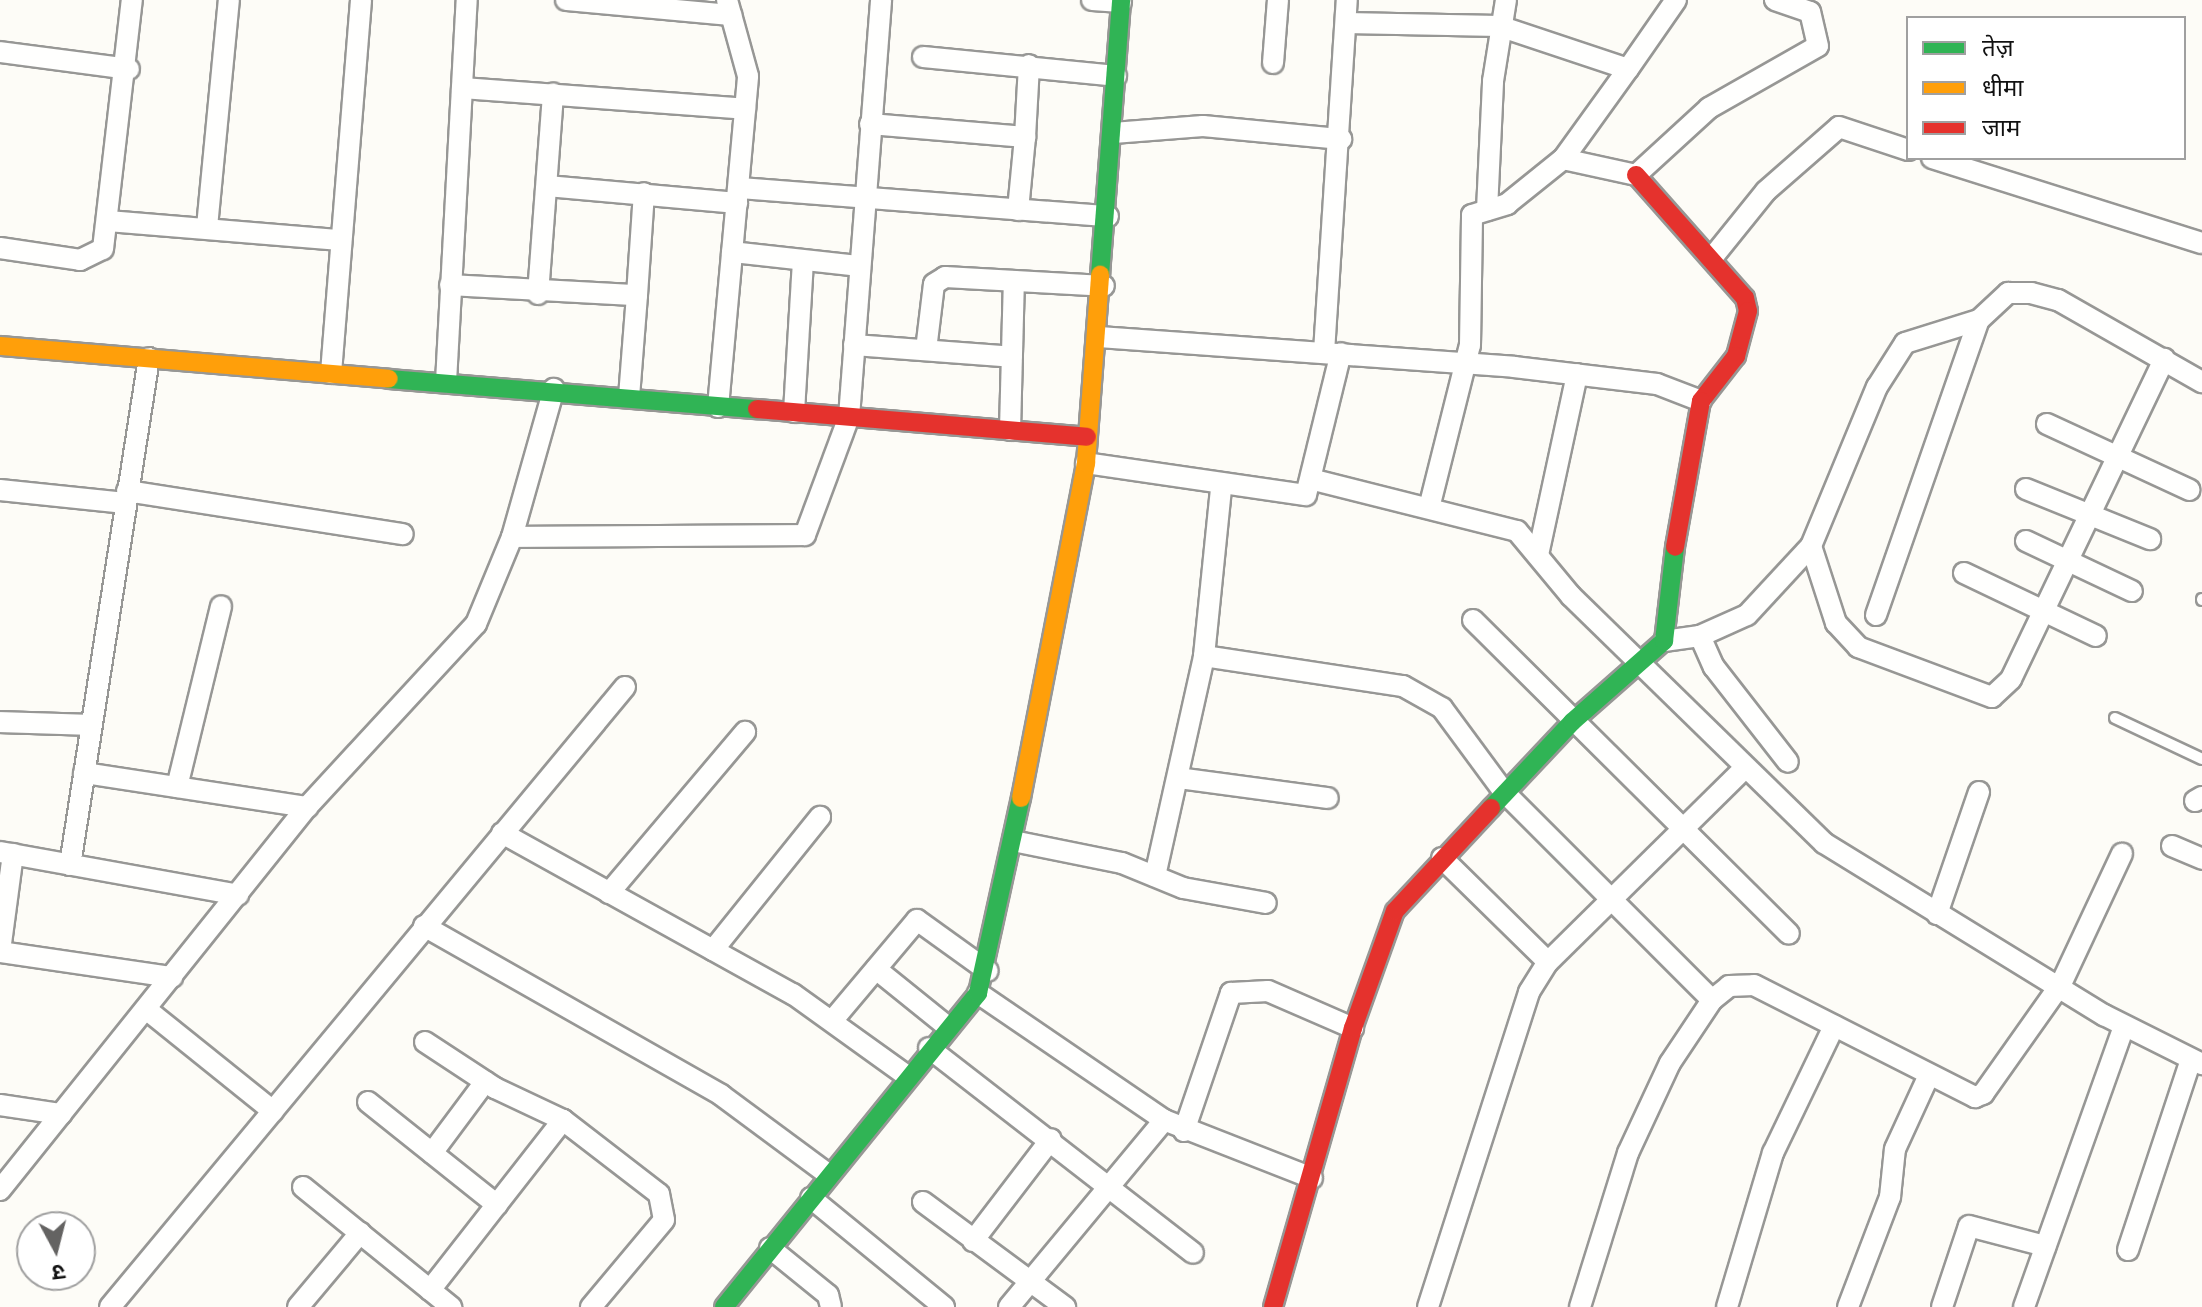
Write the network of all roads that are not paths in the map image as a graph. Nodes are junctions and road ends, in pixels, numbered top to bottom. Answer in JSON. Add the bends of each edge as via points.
{"nodes":[{"id":1,"x":132,"y":0,"type":"edge"},
{"id":2,"x":229,"y":0,"type":"edge"},
{"id":3,"x":361,"y":0,"type":"edge"},
{"id":4,"x":566,"y":0,"type":"edge"},
{"id":5,"x":881,"y":0,"type":"edge"},
{"id":6,"x":1092,"y":0,"type":"edge"},
{"id":7,"x":1278,"y":0,"type":"edge"},
{"id":8,"x":1347,"y":0,"type":"edge"},
{"id":9,"x":1506,"y":0,"type":"edge"},
{"id":10,"x":1676,"y":0,"type":"edge"},
{"id":11,"x":464,"y":1,"type":"edge"},
{"id":12,"x":1121,"y":1,"type":"edge"},
{"id":13,"x":1785,"y":2,"type":"edge"},
{"id":14,"x":729,"y":8,"type":"edge"},
{"id":15,"x":1346,"y":23,"type":"junction"},
{"id":16,"x":1499,"y":26,"type":"junction"},
{"id":17,"x":0,"y":52,"type":"edge"},
{"id":18,"x":923,"y":57,"type":"dead end"},
{"id":19,"x":1273,"y":63,"type":"dead end"},
{"id":20,"x":1029,"y":65,"type":"junction"},
{"id":21,"x":129,"y":69,"type":"junction"},
{"id":22,"x":1628,"y":69,"type":"junction"},
{"id":23,"x":1116,"y":76,"type":"junction"},
{"id":24,"x":462,"y":88,"type":"junction"},
{"id":25,"x":553,"y":94,"type":"junction"},
{"id":26,"x":745,"y":109,"type":"junction"},
{"id":27,"x":870,"y":124,"type":"junction"},
{"id":28,"x":1113,"y":133,"type":"junction"},
{"id":29,"x":1025,"y":137,"type":"junction"},
{"id":30,"x":1341,"y":139,"type":"junction"},
{"id":31,"x":1906,"y":149,"type":"edge"},
{"id":32,"x":1563,"y":159,"type":"junction"},
{"id":33,"x":1938,"y":160,"type":"edge"},
{"id":34,"x":1636,"y":175,"type":"junction"},
{"id":35,"x":547,"y":186,"type":"junction"},
{"id":36,"x":644,"y":193,"type":"junction"},
{"id":37,"x":739,"y":196,"type":"junction"},
{"id":38,"x":864,"y":198,"type":"junction"},
{"id":39,"x":1018,"y":210,"type":"junction"},
{"id":40,"x":1487,"y":210,"type":"junction"},
{"id":41,"x":1108,"y":216,"type":"junction"},
{"id":42,"x":108,"y":221,"type":"junction"},
{"id":43,"x":207,"y":227,"type":"junction"},
{"id":44,"x":340,"y":240,"type":"junction"},
{"id":45,"x":2202,"y":243,"type":"edge"},
{"id":46,"x":0,"y":248,"type":"edge"},
{"id":47,"x":732,"y":252,"type":"junction"},
{"id":48,"x":1712,"y":258,"type":"junction"},
{"id":49,"x":803,"y":261,"type":"junction"},
{"id":50,"x":859,"y":266,"type":"junction"},
{"id":51,"x":1014,"y":281,"type":"junction"},
{"id":52,"x":450,"y":285,"type":"junction"},
{"id":53,"x":1104,"y":286,"type":"junction"},
{"id":54,"x":538,"y":294,"type":"junction"},
{"id":55,"x":637,"y":295,"type":"junction"},
{"id":56,"x":1979,"y":320,"type":"junction"},
{"id":57,"x":1099,"y":337,"type":"junction"},
{"id":58,"x":854,"y":345,"type":"junction"},
{"id":59,"x":0,"y":346,"type":"edge"},
{"id":60,"x":926,"y":350,"type":"junction"},
{"id":61,"x":1332,"y":353,"type":"junction"},
{"id":62,"x":1012,"y":357,"type":"junction"},
{"id":63,"x":149,"y":358,"type":"junction"},
{"id":64,"x":2164,"y":359,"type":"junction"},
{"id":65,"x":1465,"y":363,"type":"junction"},
{"id":66,"x":331,"y":373,"type":"junction"},
{"id":67,"x":1577,"y":374,"type":"junction"},
{"id":68,"x":446,"y":382,"type":"junction"},
{"id":69,"x":2202,"y":382,"type":"edge"},
{"id":70,"x":554,"y":389,"type":"junction"},
{"id":71,"x":629,"y":397,"type":"junction"},
{"id":72,"x":1701,"y":401,"type":"junction"},
{"id":73,"x":718,"y":407,"type":"junction"},
{"id":74,"x":794,"y":412,"type":"junction"},
{"id":75,"x":849,"y":417,"type":"junction"},
{"id":76,"x":2047,"y":424,"type":"dead end"},
{"id":77,"x":1010,"y":430,"type":"junction"},
{"id":78,"x":1087,"y":437,"type":"junction"},
{"id":79,"x":2117,"y":455,"type":"junction"},
{"id":80,"x":1086,"y":463,"type":"junction"},
{"id":81,"x":1314,"y":480,"type":"junction"},
{"id":82,"x":1221,"y":488,"type":"junction"},
{"id":83,"x":2026,"y":489,"type":"dead end"},
{"id":84,"x":0,"y":490,"type":"edge"},
{"id":85,"x":2190,"y":490,"type":"dead end"},
{"id":86,"x":126,"y":497,"type":"junction"},
{"id":87,"x":1430,"y":504,"type":"junction"},
{"id":88,"x":2089,"y":512,"type":"junction"},
{"id":89,"x":403,"y":534,"type":"dead end"},
{"id":90,"x":512,"y":537,"type":"junction"},
{"id":91,"x":2150,"y":539,"type":"dead end"},
{"id":92,"x":2026,"y":541,"type":"dead end"},
{"id":93,"x":1811,"y":546,"type":"junction"},
{"id":94,"x":1538,"y":555,"type":"junction"},
{"id":95,"x":2066,"y":560,"type":"junction"},
{"id":96,"x":1964,"y":573,"type":"dead end"},
{"id":97,"x":2132,"y":591,"type":"dead end"},
{"id":98,"x":221,"y":606,"type":"dead end"},
{"id":99,"x":2041,"y":610,"type":"junction"},
{"id":100,"x":1876,"y":615,"type":"dead end"},
{"id":101,"x":1473,"y":620,"type":"dead end"},
{"id":102,"x":1700,"y":636,"type":"junction"},
{"id":103,"x":2096,"y":636,"type":"dead end"},
{"id":104,"x":1664,"y":641,"type":"junction"},
{"id":105,"x":1204,"y":656,"type":"junction"},
{"id":106,"x":1638,"y":662,"type":"junction"},
{"id":107,"x":625,"y":687,"type":"dead end"},
{"id":108,"x":2115,"y":718,"type":"dead end"},
{"id":109,"x":0,"y":722,"type":"edge"},
{"id":110,"x":1572,"y":722,"type":"junction"},
{"id":111,"x":91,"y":725,"type":"junction"},
{"id":112,"x":745,"y":732,"type":"dead end"},
{"id":113,"x":2202,"y":759,"type":"edge"},
{"id":114,"x":1788,"y":762,"type":"dead end"},
{"id":115,"x":1743,"y":770,"type":"junction"},
{"id":116,"x":84,"y":773,"type":"junction"},
{"id":117,"x":1178,"y":778,"type":"junction"},
{"id":118,"x":177,"y":787,"type":"junction"},
{"id":119,"x":1504,"y":792,"type":"junction"},
{"id":120,"x":1979,"y":792,"type":"dead end"},
{"id":121,"x":1328,"y":798,"type":"dead end"},
{"id":122,"x":307,"y":807,"type":"junction"},
{"id":123,"x":820,"y":817,"type":"dead end"},
{"id":124,"x":502,"y":833,"type":"junction"},
{"id":125,"x":1683,"y":834,"type":"junction"},
{"id":126,"x":1013,"y":841,"type":"junction"},
{"id":127,"x":2172,"y":846,"type":"dead end"},
{"id":128,"x":6,"y":853,"type":"edge"},
{"id":129,"x":2122,"y":854,"type":"dead end"},
{"id":130,"x":1442,"y":858,"type":"junction"},
{"id":131,"x":2202,"y":859,"type":"edge"},
{"id":132,"x":70,"y":865,"type":"junction"},
{"id":133,"x":1155,"y":876,"type":"junction"},
{"id":134,"x":609,"y":893,"type":"junction"},
{"id":135,"x":238,"y":895,"type":"junction"},
{"id":136,"x":1266,"y":903,"type":"dead end"},
{"id":137,"x":1612,"y":903,"type":"junction"},
{"id":138,"x":1937,"y":914,"type":"junction"},
{"id":139,"x":424,"y":926,"type":"junction"},
{"id":140,"x":1789,"y":934,"type":"dead end"},
{"id":141,"x":713,"y":950,"type":"junction"},
{"id":142,"x":0,"y":952,"type":"edge"},
{"id":143,"x":1548,"y":962,"type":"junction"},
{"id":144,"x":876,"y":969,"type":"junction"},
{"id":145,"x":988,"y":971,"type":"junction"},
{"id":146,"x":172,"y":977,"type":"junction"},
{"id":147,"x":2061,"y":984,"type":"junction"},
{"id":148,"x":978,"y":993,"type":"junction"},
{"id":149,"x":1712,"y":1000,"type":"junction"},
{"id":150,"x":146,"y":1009,"type":"junction"},
{"id":151,"x":832,"y":1021,"type":"junction"},
{"id":152,"x":1834,"y":1026,"type":"junction"},
{"id":153,"x":2124,"y":1026,"type":"junction"},
{"id":154,"x":948,"y":1027,"type":"junction"},
{"id":155,"x":1353,"y":1028,"type":"junction"},
{"id":156,"x":425,"y":1042,"type":"dead end"},
{"id":157,"x":929,"y":1048,"type":"junction"},
{"id":158,"x":2197,"y":1061,"type":"edge"},
{"id":159,"x":1929,"y":1075,"type":"junction"},
{"id":160,"x":907,"y":1076,"type":"junction"},
{"id":161,"x":485,"y":1082,"type":"junction"},
{"id":162,"x":368,"y":1102,"type":"dead end"},
{"id":163,"x":0,"y":1106,"type":"edge"},
{"id":164,"x":273,"y":1111,"type":"junction"},
{"id":165,"x":61,"y":1114,"type":"junction"},
{"id":166,"x":563,"y":1120,"type":"junction"},
{"id":167,"x":1164,"y":1120,"type":"junction"},
{"id":168,"x":1184,"y":1131,"type":"junction"},
{"id":169,"x":1051,"y":1139,"type":"junction"},
{"id":170,"x":432,"y":1153,"type":"junction"},
{"id":171,"x":829,"y":1175,"type":"junction"},
{"id":172,"x":1312,"y":1178,"type":"junction"},
{"id":173,"x":1109,"y":1184,"type":"junction"},
{"id":174,"x":303,"y":1187,"type":"dead end"},
{"id":175,"x":0,"y":1190,"type":"edge"},
{"id":176,"x":811,"y":1198,"type":"junction"},
{"id":177,"x":923,"y":1202,"type":"dead end"},
{"id":178,"x":497,"y":1205,"type":"junction"},
{"id":179,"x":360,"y":1233,"type":"junction"},
{"id":180,"x":973,"y":1241,"type":"junction"},
{"id":181,"x":2045,"y":1246,"type":"junction"},
{"id":182,"x":770,"y":1248,"type":"junction"},
{"id":183,"x":2128,"y":1250,"type":"dead end"},
{"id":184,"x":1193,"y":1253,"type":"dead end"},
{"id":185,"x":1028,"y":1284,"type":"junction"},
{"id":186,"x":430,"y":1290,"type":"junction"},
{"id":187,"x":110,"y":1307,"type":"edge"},
{"id":188,"x":298,"y":1307,"type":"edge"},
{"id":189,"x":451,"y":1307,"type":"edge"},
{"id":190,"x":591,"y":1307,"type":"edge"},
{"id":191,"x":724,"y":1307,"type":"edge"},
{"id":192,"x":831,"y":1307,"type":"edge"},
{"id":193,"x":944,"y":1307,"type":"edge"},
{"id":194,"x":1009,"y":1307,"type":"edge"},
{"id":195,"x":1065,"y":1307,"type":"edge"},
{"id":196,"x":1273,"y":1307,"type":"edge"},
{"id":197,"x":1428,"y":1307,"type":"edge"},
{"id":198,"x":1580,"y":1307,"type":"edge"},
{"id":199,"x":1727,"y":1307,"type":"edge"},
{"id":200,"x":1848,"y":1307,"type":"edge"},
{"id":201,"x":1942,"y":1307,"type":"edge"},
{"id":202,"x":2024,"y":1307,"type":"edge"}],
"edges":[{"from":1,"to":21,"type":"street"},
{"from":2,"to":43,"type":"street"},
{"from":3,"to":44,"type":"street"},
{"from":4,"to":14,"type":"street"},
{"from":5,"to":27,"type":"street"},
{"from":6,"to":12,"type":"street"},
{"from":7,"to":19,"type":"street"},
{"from":8,"to":15,"type":"street"},
{"from":9,"to":16,"type":"street"},
{"from":10,"to":22,"type":"street"},
{"from":11,"to":24,"type":"street"},
{"from":12,"to":23,"type":"street"},
{"from":13,"to":34,"type":"street","via":[[1817,21],[1818,46],[1709,108]]},
{"from":14,"to":26,"type":"street","via":[[746,50]]},
{"from":15,"to":16,"type":"street"},
{"from":15,"to":30,"type":"street"},
{"from":16,"to":22,"type":"street"},
{"from":16,"to":40,"type":"street"},
{"from":17,"to":21,"type":"street"},
{"from":18,"to":20,"type":"street"},
{"from":20,"to":23,"type":"street"},
{"from":20,"to":29,"type":"street"},
{"from":21,"to":42,"type":"street"},
{"from":22,"to":32,"type":"street"},
{"from":23,"to":28,"type":"street"},
{"from":24,"to":25,"type":"street"},
{"from":24,"to":52,"type":"street"},
{"from":25,"to":26,"type":"street"},
{"from":25,"to":35,"type":"street"},
{"from":26,"to":37,"type":"street"},
{"from":27,"to":29,"type":"street"},
{"from":27,"to":38,"type":"street"},
{"from":28,"to":30,"type":"street","via":[[1203,126]]},
{"from":28,"to":41,"type":"street"},
{"from":29,"to":39,"type":"street"},
{"from":30,"to":61,"type":"street"},
{"from":31,"to":48,"type":"street","via":[[1839,127],[1766,191]]},
{"from":32,"to":34,"type":"street"},
{"from":32,"to":40,"type":"street","via":[[1507,204]]},
{"from":33,"to":45,"type":"street"},
{"from":34,"to":48,"type":"street"},
{"from":35,"to":36,"type":"street"},
{"from":35,"to":54,"type":"street"},
{"from":36,"to":37,"type":"street"},
{"from":36,"to":55,"type":"street"},
{"from":37,"to":38,"type":"street"},
{"from":37,"to":47,"type":"street"},
{"from":38,"to":39,"type":"street"},
{"from":38,"to":50,"type":"street"},
{"from":39,"to":41,"type":"street"},
{"from":40,"to":65,"type":"street","via":[[1472,215]]},
{"from":41,"to":53,"type":"street"},
{"from":42,"to":43,"type":"street"},
{"from":42,"to":46,"type":"street","via":[[103,249],[93,257]]},
{"from":43,"to":44,"type":"street"},
{"from":44,"to":66,"type":"street"},
{"from":47,"to":49,"type":"street"},
{"from":47,"to":73,"type":"street"},
{"from":48,"to":72,"type":"street","via":[[1745,298],[1748,330]]},
{"from":49,"to":50,"type":"street"},
{"from":49,"to":74,"type":"street"},
{"from":50,"to":58,"type":"street"},
{"from":51,"to":53,"type":"street"},
{"from":51,"to":60,"type":"street","via":[[938,279]]},
{"from":51,"to":62,"type":"street"},
{"from":52,"to":54,"type":"street"},
{"from":52,"to":68,"type":"street"},
{"from":53,"to":57,"type":"street"},
{"from":54,"to":55,"type":"street"},
{"from":55,"to":71,"type":"street"},
{"from":56,"to":64,"type":"street","via":[[2008,293],[2031,293]]},
{"from":56,"to":93,"type":"street","via":[[1905,343],[1891,362]]},
{"from":56,"to":100,"type":"street"},
{"from":57,"to":61,"type":"street"},
{"from":57,"to":78,"type":"street"},
{"from":58,"to":60,"type":"street"},
{"from":58,"to":75,"type":"street"},
{"from":59,"to":63,"type":"street"},
{"from":60,"to":62,"type":"street"},
{"from":61,"to":65,"type":"street"},
{"from":61,"to":81,"type":"street"},
{"from":62,"to":77,"type":"street"},
{"from":63,"to":66,"type":"street"},
{"from":63,"to":86,"type":"street"},
{"from":64,"to":69,"type":"street"},
{"from":64,"to":79,"type":"street"},
{"from":65,"to":67,"type":"street"},
{"from":65,"to":87,"type":"street"},
{"from":66,"to":68,"type":"street"},
{"from":67,"to":72,"type":"street","via":[[1657,384]]},
{"from":67,"to":94,"type":"street"},
{"from":68,"to":70,"type":"street"},
{"from":70,"to":71,"type":"street"},
{"from":70,"to":90,"type":"street"},
{"from":71,"to":73,"type":"street"},
{"from":72,"to":104,"type":"street","via":[[1684,466]]},
{"from":73,"to":74,"type":"street"},
{"from":74,"to":75,"type":"street"},
{"from":75,"to":77,"type":"street"},
{"from":75,"to":90,"type":"street","via":[[805,535]]},
{"from":76,"to":79,"type":"street"},
{"from":77,"to":78,"type":"street"},
{"from":78,"to":80,"type":"street"},
{"from":79,"to":85,"type":"street"},
{"from":79,"to":88,"type":"street"},
{"from":80,"to":82,"type":"street"},
{"from":80,"to":126,"type":"street"},
{"from":81,"to":82,"type":"street","via":[[1296,497]]},
{"from":81,"to":87,"type":"street"},
{"from":82,"to":105,"type":"street"},
{"from":83,"to":88,"type":"street"},
{"from":84,"to":86,"type":"street"},
{"from":86,"to":89,"type":"street"},
{"from":86,"to":111,"type":"street"},
{"from":87,"to":94,"type":"street","via":[[1506,525]]},
{"from":88,"to":91,"type":"street"},
{"from":88,"to":95,"type":"street"},
{"from":90,"to":122,"type":"street","via":[[476,624]]},
{"from":92,"to":95,"type":"street"},
{"from":93,"to":99,"type":"street","via":[[1836,623],[1858,647],[1980,697],[1992,697],[2011,679]]},
{"from":93,"to":102,"type":"street","via":[[1747,615]]},
{"from":94,"to":106,"type":"street"},
{"from":95,"to":97,"type":"street"},
{"from":95,"to":99,"type":"street"},
{"from":96,"to":99,"type":"street"},
{"from":98,"to":118,"type":"street"},
{"from":99,"to":103,"type":"street"},
{"from":101,"to":110,"type":"street"},
{"from":102,"to":104,"type":"street"},
{"from":102,"to":114,"type":"street","via":[[1714,667]]},
{"from":104,"to":106,"type":"street"},
{"from":105,"to":117,"type":"street"},
{"from":105,"to":119,"type":"street","via":[[1415,691],[1442,708]]},
{"from":106,"to":110,"type":"street"},
{"from":106,"to":115,"type":"street"},
{"from":107,"to":124,"type":"street"},
{"from":108,"to":113,"type":"lane"},
{"from":109,"to":111,"type":"street"},
{"from":110,"to":119,"type":"street"},
{"from":110,"to":125,"type":"street"},
{"from":111,"to":116,"type":"street"},
{"from":112,"to":134,"type":"street"},
{"from":115,"to":125,"type":"street"},
{"from":115,"to":138,"type":"street","via":[[1824,843]]},
{"from":116,"to":118,"type":"street"},
{"from":116,"to":132,"type":"street"},
{"from":117,"to":121,"type":"street"},
{"from":117,"to":133,"type":"street"},
{"from":118,"to":122,"type":"street"},
{"from":119,"to":130,"type":"street"},
{"from":119,"to":137,"type":"street"},
{"from":120,"to":138,"type":"street"},
{"from":122,"to":135,"type":"street"},
{"from":123,"to":141,"type":"street"},
{"from":124,"to":134,"type":"street"},
{"from":124,"to":139,"type":"street"},
{"from":125,"to":137,"type":"street"},
{"from":125,"to":140,"type":"street"},
{"from":126,"to":133,"type":"street"},
{"from":126,"to":145,"type":"street"},
{"from":127,"to":131,"type":"street"},
{"from":128,"to":132,"type":"street"},
{"from":128,"to":142,"type":"street"},
{"from":129,"to":147,"type":"street"},
{"from":130,"to":143,"type":"street"},
{"from":130,"to":155,"type":"street","via":[[1395,911]]},
{"from":132,"to":135,"type":"street"},
{"from":133,"to":136,"type":"street"},
{"from":134,"to":141,"type":"street"},
{"from":135,"to":146,"type":"street"},
{"from":137,"to":143,"type":"street"},
{"from":137,"to":149,"type":"street"},
{"from":138,"to":147,"type":"street"},
{"from":139,"to":164,"type":"street"},
{"from":139,"to":171,"type":"street","via":[[721,1095]]},
{"from":141,"to":151,"type":"street"},
{"from":142,"to":146,"type":"street"},
{"from":143,"to":197,"type":"street","via":[[1509,1045]]},
{"from":144,"to":145,"type":"street","via":[[917,920]]},
{"from":144,"to":151,"type":"street"},
{"from":144,"to":154,"type":"street"},
{"from":145,"to":148,"type":"street"},
{"from":146,"to":150,"type":"street"},
{"from":147,"to":153,"type":"street"},
{"from":147,"to":159,"type":"street","via":[[1983,1094]]},
{"from":148,"to":154,"type":"street"},
{"from":148,"to":167,"type":"street"},
{"from":149,"to":152,"type":"street","via":[[1729,986],[1754,985]]},
{"from":149,"to":198,"type":"street","via":[[1670,1063],[1628,1153]]},
{"from":150,"to":164,"type":"street"},
{"from":150,"to":165,"type":"street"},
{"from":151,"to":160,"type":"street"},
{"from":152,"to":159,"type":"street"},
{"from":152,"to":199,"type":"street","via":[[1773,1153]]},
{"from":153,"to":158,"type":"street"},
{"from":153,"to":181,"type":"street"},
{"from":154,"to":157,"type":"street"},
{"from":155,"to":168,"type":"street","via":[[1268,991],[1231,993]]},
{"from":155,"to":172,"type":"street"},
{"from":156,"to":161,"type":"street"},
{"from":157,"to":160,"type":"street"},
{"from":157,"to":169,"type":"street"},
{"from":158,"to":183,"type":"street"},
{"from":159,"to":200,"type":"street","via":[[1895,1149],[1890,1197]]},
{"from":160,"to":171,"type":"street"},
{"from":161,"to":166,"type":"street"},
{"from":161,"to":170,"type":"street"},
{"from":162,"to":170,"type":"street"},
{"from":163,"to":165,"type":"street"},
{"from":164,"to":187,"type":"street"},
{"from":165,"to":175,"type":"street"},
{"from":166,"to":178,"type":"street"},
{"from":166,"to":190,"type":"street","via":[[647,1184],[664,1207],[664,1220]]},
{"from":167,"to":168,"type":"street"},
{"from":167,"to":173,"type":"street"},
{"from":168,"to":172,"type":"street"},
{"from":169,"to":173,"type":"street"},
{"from":169,"to":180,"type":"street"},
{"from":170,"to":178,"type":"street"},
{"from":171,"to":176,"type":"street"},
{"from":172,"to":196,"type":"street"},
{"from":173,"to":184,"type":"street"},
{"from":173,"to":185,"type":"street"},
{"from":174,"to":179,"type":"street"},
{"from":176,"to":182,"type":"street"},
{"from":176,"to":193,"type":"street"},
{"from":177,"to":180,"type":"street"},
{"from":178,"to":186,"type":"street"},
{"from":179,"to":186,"type":"street"},
{"from":179,"to":188,"type":"street"},
{"from":180,"to":185,"type":"street"},
{"from":181,"to":201,"type":"street","via":[[1969,1226]]},
{"from":181,"to":202,"type":"street"},
{"from":182,"to":191,"type":"street"},
{"from":182,"to":192,"type":"street","via":[[828,1295]]},
{"from":185,"to":194,"type":"street"},
{"from":185,"to":195,"type":"street"},
{"from":186,"to":189,"type":"street"}]}
